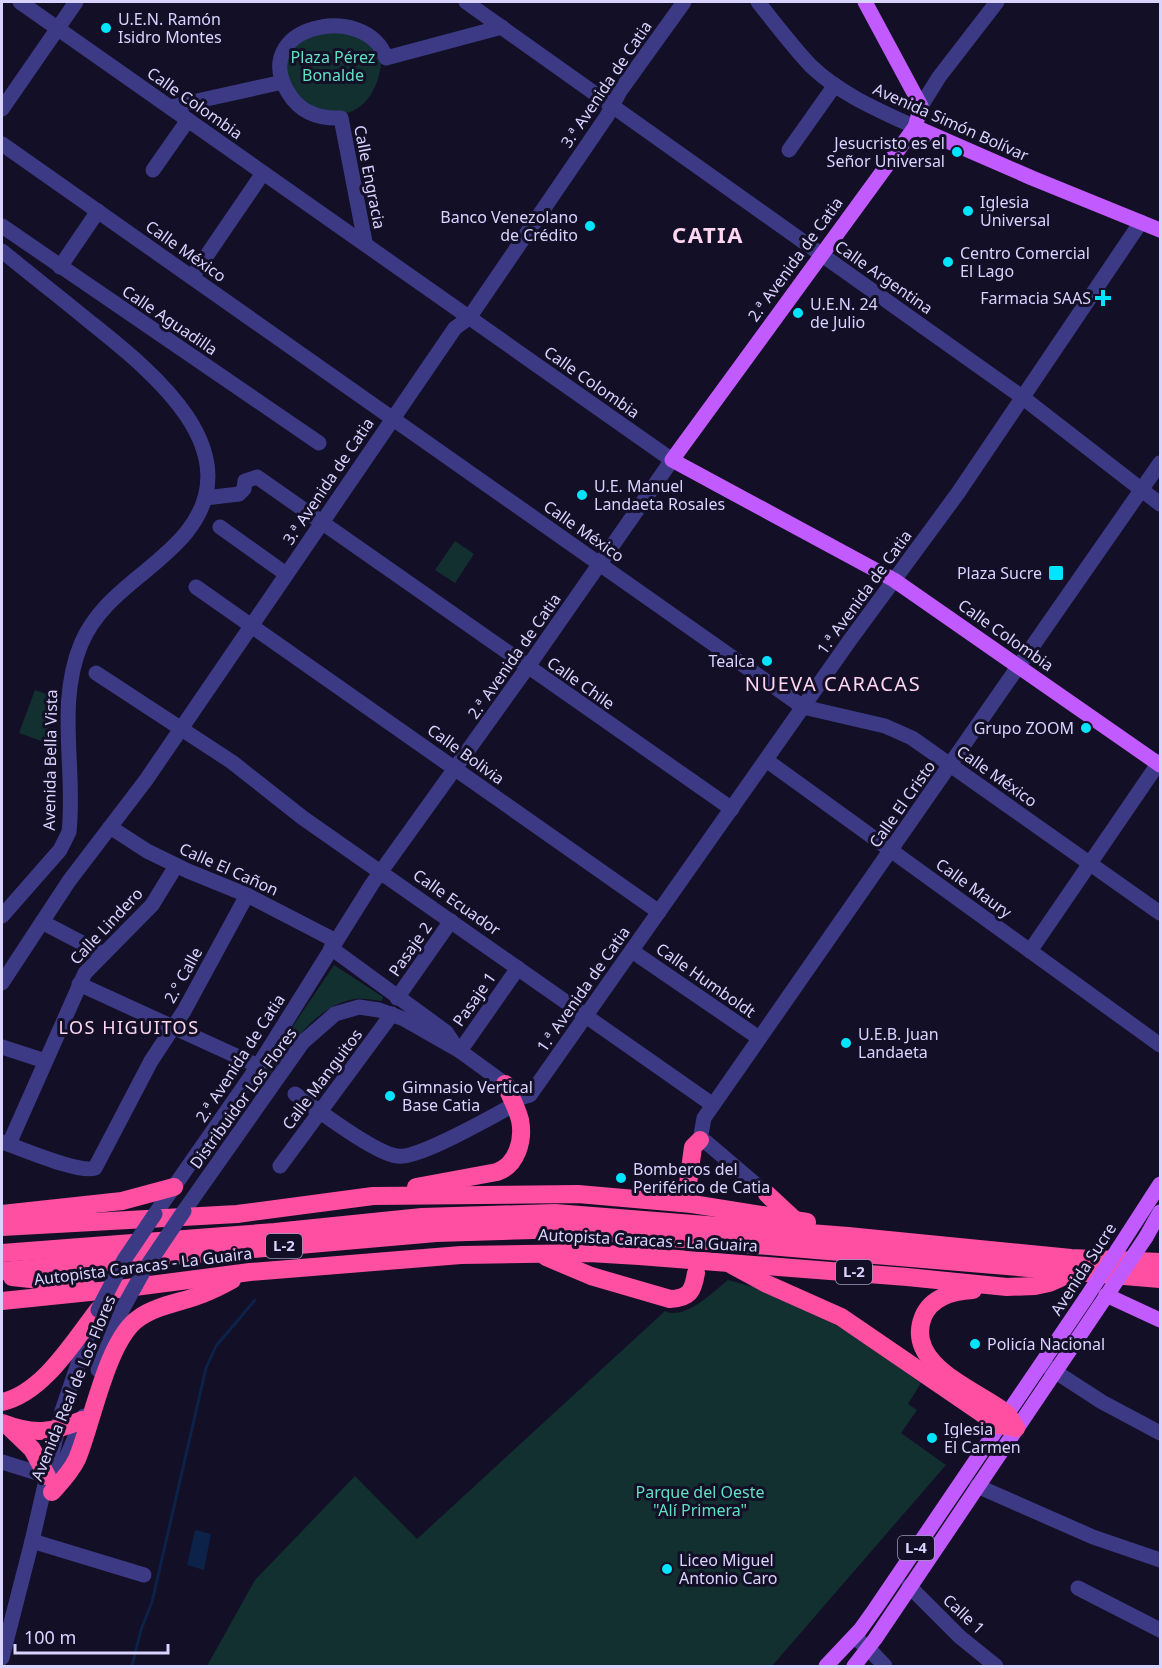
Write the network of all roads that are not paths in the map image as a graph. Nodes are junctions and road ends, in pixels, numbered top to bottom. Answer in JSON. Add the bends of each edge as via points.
{"nodes":[{"id":1,"x":20,"y":2,"type":"edge"},
{"id":2,"x":76,"y":2,"type":"edge"},
{"id":3,"x":466,"y":2,"type":"edge"},
{"id":4,"x":683,"y":2,"type":"edge"},
{"id":5,"x":758,"y":2,"type":"edge"},
{"id":6,"x":865,"y":2,"type":"edge"},
{"id":7,"x":997,"y":2,"type":"edge"},
{"id":8,"x":502,"y":27,"type":"junction"},
{"id":9,"x":58,"y":28,"type":"junction"},
{"id":10,"x":283,"y":82,"type":"junction"},
{"id":11,"x":835,"y":85,"type":"junction"},
{"id":12,"x":613,"y":105,"type":"junction"},
{"id":13,"x":921,"y":106,"type":"junction"},
{"id":14,"x":170,"y":107,"type":"junction"},
{"id":15,"x":2,"y":109,"type":"edge"},
{"id":16,"x":188,"y":120,"type":"junction"},
{"id":17,"x":915,"y":127,"type":"junction"},
{"id":18,"x":2,"y":144,"type":"edge"},
{"id":19,"x":789,"y":150,"type":"dead end"},
{"id":20,"x":153,"y":171,"type":"dead end"},
{"id":21,"x":263,"y":173,"type":"junction"},
{"id":22,"x":98,"y":211,"type":"junction"},
{"id":23,"x":1141,"y":222,"type":"junction"},
{"id":24,"x":2,"y":226,"type":"edge"},
{"id":25,"x":1161,"y":230,"type":"edge"},
{"id":26,"x":365,"y":242,"type":"junction"},
{"id":27,"x":2,"y":251,"type":"edge"},
{"id":28,"x":821,"y":254,"type":"junction"},
{"id":29,"x":60,"y":267,"type":"junction"},
{"id":30,"x":192,"y":277,"type":"junction"},
{"id":31,"x":469,"y":318,"type":"junction"},
{"id":32,"x":1022,"y":397,"type":"junction"},
{"id":33,"x":393,"y":418,"type":"junction"},
{"id":34,"x":319,"y":443,"type":"dead end"},
{"id":35,"x":672,"y":460,"type":"junction"},
{"id":36,"x":1161,"y":463,"type":"edge"},
{"id":37,"x":1142,"y":490,"type":"junction"},
{"id":38,"x":204,"y":498,"type":"junction"},
{"id":39,"x":1161,"y":504,"type":"edge"},
{"id":40,"x":322,"y":522,"type":"junction"},
{"id":41,"x":220,"y":527,"type":"dead end"},
{"id":42,"x":600,"y":564,"type":"junction"},
{"id":43,"x":286,"y":574,"type":"junction"},
{"id":44,"x":894,"y":580,"type":"junction"},
{"id":45,"x":196,"y":587,"type":"dead end"},
{"id":46,"x":252,"y":625,"type":"junction"},
{"id":47,"x":1020,"y":667,"type":"junction"},
{"id":48,"x":527,"y":668,"type":"junction"},
{"id":49,"x":96,"y":673,"type":"dead end"},
{"id":50,"x":803,"y":707,"type":"junction"},
{"id":51,"x":181,"y":728,"type":"junction"},
{"id":52,"x":766,"y":760,"type":"junction"},
{"id":53,"x":1160,"y":764,"type":"edge"},
{"id":54,"x":951,"y":766,"type":"junction"},
{"id":55,"x":455,"y":769,"type":"junction"},
{"id":56,"x":732,"y":809,"type":"junction"},
{"id":57,"x":110,"y":827,"type":"junction"},
{"id":58,"x":891,"y":850,"type":"junction"},
{"id":59,"x":1090,"y":863,"type":"junction"},
{"id":60,"x":176,"y":866,"type":"junction"},
{"id":61,"x":381,"y":872,"type":"junction"},
{"id":62,"x":247,"y":895,"type":"junction"},
{"id":63,"x":659,"y":912,"type":"junction"},
{"id":64,"x":1161,"y":913,"type":"edge"},
{"id":65,"x":2,"y":916,"type":"edge"},
{"id":66,"x":451,"y":921,"type":"junction"},
{"id":67,"x":42,"y":922,"type":"junction"},
{"id":68,"x":334,"y":945,"type":"junction"},
{"id":69,"x":632,"y":951,"type":"junction"},
{"id":70,"x":1030,"y":951,"type":"junction"},
{"id":71,"x":103,"y":954,"type":"junction"},
{"id":72,"x":518,"y":968,"type":"junction"},
{"id":73,"x":2,"y":982,"type":"edge"},
{"id":74,"x":79,"y":984,"type":"junction"},
{"id":75,"x":398,"y":998,"type":"junction"},
{"id":76,"x":392,"y":1014,"type":"junction"},
{"id":77,"x":586,"y":1016,"type":"junction"},
{"id":78,"x":172,"y":1027,"type":"junction"},
{"id":79,"x":759,"y":1038,"type":"junction"},
{"id":80,"x":1161,"y":1045,"type":"edge"},
{"id":81,"x":2,"y":1047,"type":"edge"},
{"id":82,"x":460,"y":1051,"type":"junction"},
{"id":83,"x":45,"y":1061,"type":"junction"},
{"id":84,"x":258,"y":1066,"type":"junction"},
{"id":85,"x":505,"y":1084,"type":"joint"},
{"id":86,"x":296,"y":1094,"type":"dead end"},
{"id":87,"x":521,"y":1101,"type":"junction"},
{"id":88,"x":713,"y":1105,"type":"junction"},
{"id":89,"x":321,"y":1111,"type":"junction"},
{"id":90,"x":700,"y":1140,"type":"junction"},
{"id":91,"x":5,"y":1143,"type":"edge"},
{"id":92,"x":280,"y":1166,"type":"dead end"},
{"id":93,"x":1161,"y":1184,"type":"edge"},
{"id":94,"x":174,"y":1187,"type":"junction"},
{"id":95,"x":687,"y":1191,"type":"dead end"},
{"id":96,"x":767,"y":1194,"type":"junction"},
{"id":97,"x":374,"y":1196,"type":"junction"},
{"id":98,"x":184,"y":1211,"type":"joint"},
{"id":99,"x":255,"y":1211,"type":"junction"},
{"id":100,"x":1161,"y":1212,"type":"edge"},
{"id":101,"x":759,"y":1213,"type":"junction"},
{"id":102,"x":2,"y":1214,"type":"edge"},
{"id":103,"x":154,"y":1214,"type":"joint"},
{"id":104,"x":796,"y":1221,"type":"junction"},
{"id":105,"x":344,"y":1225,"type":"junction"},
{"id":106,"x":2,"y":1227,"type":"edge"},
{"id":107,"x":848,"y":1236,"type":"junction"},
{"id":108,"x":773,"y":1246,"type":"junction"},
{"id":109,"x":2,"y":1253,"type":"edge"},
{"id":110,"x":539,"y":1254,"type":"junction"},
{"id":111,"x":719,"y":1261,"type":"junction"},
{"id":112,"x":1161,"y":1262,"type":"edge"},
{"id":113,"x":1074,"y":1264,"type":"junction"},
{"id":114,"x":250,"y":1272,"type":"junction"},
{"id":115,"x":696,"y":1273,"type":"dead end"},
{"id":116,"x":2,"y":1274,"type":"edge"},
{"id":117,"x":1161,"y":1279,"type":"edge"},
{"id":118,"x":1007,"y":1287,"type":"junction"},
{"id":119,"x":119,"y":1289,"type":"junction"},
{"id":120,"x":1109,"y":1292,"type":"junction"},
{"id":121,"x":50,"y":1297,"type":"junction"},
{"id":122,"x":2,"y":1301,"type":"edge"},
{"id":123,"x":2,"y":1309,"type":"edge"},
{"id":124,"x":98,"y":1310,"type":"junction"},
{"id":125,"x":1161,"y":1320,"type":"edge"},
{"id":126,"x":1042,"y":1363,"type":"junction"},
{"id":127,"x":1056,"y":1372,"type":"junction"},
{"id":128,"x":2,"y":1402,"type":"edge"},
{"id":129,"x":82,"y":1420,"type":"junction"},
{"id":130,"x":1008,"y":1423,"type":"junction"},
{"id":131,"x":4,"y":1424,"type":"edge"},
{"id":132,"x":57,"y":1431,"type":"junction"},
{"id":133,"x":1161,"y":1433,"type":"edge"},
{"id":134,"x":2,"y":1462,"type":"edge"},
{"id":135,"x":49,"y":1484,"type":"junction"},
{"id":136,"x":977,"y":1486,"type":"junction"},
{"id":137,"x":32,"y":1541,"type":"junction"},
{"id":138,"x":1161,"y":1560,"type":"edge"},
{"id":139,"x":144,"y":1575,"type":"dead end"},
{"id":140,"x":909,"y":1586,"type":"junction"},
{"id":141,"x":1077,"y":1588,"type":"dead end"},
{"id":142,"x":1161,"y":1630,"type":"edge"},
{"id":143,"x":854,"y":1637,"type":"junction"},
{"id":144,"x":868,"y":1648,"type":"junction"},
{"id":145,"x":2,"y":1659,"type":"edge"},
{"id":146,"x":826,"y":1666,"type":"edge"},
{"id":147,"x":854,"y":1666,"type":"edge"},
{"id":148,"x":885,"y":1666,"type":"edge"},
{"id":149,"x":996,"y":1666,"type":"edge"}],
"edges":[{"from":1,"to":9,"type":"street","name":"Calle Colombia"},
{"from":2,"to":9,"type":"street"},
{"from":3,"to":8,"type":"street","name":"Calle Argentina"},
{"from":4,"to":12,"type":"street","name":"3.ª Avenida de Catia"},
{"from":5,"to":11,"type":"street","name":"Avenida Simón Bolívar","via":[[812,66]]},
{"from":6,"to":13,"type":"main road"},
{"from":7,"to":13,"type":"street"},
{"from":8,"to":10,"type":"street","via":[[386,58],[375,33],[361,20],[344,14],[317,15],[301,24],[287,42],[281,64]]},
{"from":8,"to":12,"type":"street","name":"Calle Argentina"},
{"from":9,"to":14,"type":"street","name":"Calle Colombia"},
{"from":9,"to":15,"type":"street"},
{"from":10,"to":14,"type":"street"},
{"from":10,"to":26,"type":"street","name":"Calle Engracia","via":[[306,111],[323,118],[341,118]]},
{"from":11,"to":17,"type":"street","name":"Avenida Simón Bolívar"},
{"from":11,"to":19,"type":"street"},
{"from":12,"to":28,"type":"street","name":"Calle Argentina"},
{"from":12,"to":31,"type":"street","name":"3.ª Avenida de Catia"},
{"from":13,"to":17,"type":"main road"},
{"from":14,"to":16,"type":"street","name":"Calle Colombia"},
{"from":16,"to":20,"type":"street"},
{"from":16,"to":21,"type":"street","name":"Calle Colombia"},
{"from":17,"to":23,"type":"main road","name":"Avenida Simón Bolívar"},
{"from":17,"to":28,"type":"main road","name":"2.ª Avenida de Catia"},
{"from":18,"to":22,"type":"street","name":"Calle México"},
{"from":21,"to":26,"type":"street","name":"Calle Colombia"},
{"from":21,"to":30,"type":"street"},
{"from":22,"to":29,"type":"street"},
{"from":22,"to":30,"type":"street","name":"Calle México"},
{"from":23,"to":25,"type":"main road","name":"Avenida Simón Bolívar"},
{"from":23,"to":32,"type":"street","name":"1.ª Avenida de Catia"},
{"from":24,"to":29,"type":"street","name":"Calle Aguadilla"},
{"from":26,"to":31,"type":"street","name":"Calle Colombia"},
{"from":27,"to":38,"type":"street","name":"Avenida Bella Vista","via":[[124,350],[180,405],[206,455],[208,479]]},
{"from":28,"to":32,"type":"street","name":"Calle Argentina"},
{"from":28,"to":35,"type":"main road","name":"2.ª Avenida de Catia"},
{"from":29,"to":34,"type":"street","name":"Calle Aguadilla"},
{"from":30,"to":33,"type":"street","name":"Calle México"},
{"from":31,"to":33,"type":"street","name":"3.ª Avenida de Catia","via":[[455,328]]},
{"from":31,"to":35,"type":"street","name":"Calle Colombia"},
{"from":32,"to":37,"type":"street","name":"Calle Argentina"},
{"from":32,"to":44,"type":"street","name":"1.ª Avenida de Catia"},
{"from":33,"to":40,"type":"street","name":"3.ª Avenida de Catia"},
{"from":33,"to":42,"type":"street","name":"Calle México"},
{"from":35,"to":42,"type":"street","name":"2.ª Avenida de Catia"},
{"from":35,"to":44,"type":"main road","name":"Calle Colombia"},
{"from":36,"to":37,"type":"street","name":"Calle El Cristo"},
{"from":37,"to":39,"type":"street","name":"Calle Argentina"},
{"from":37,"to":47,"type":"street","name":"Calle El Cristo"},
{"from":38,"to":40,"type":"street","name":"Calle Chile","via":[[239,494],[244,481],[256,477]]},
{"from":38,"to":65,"type":"street","name":"Avenida Bella Vista","via":[[188,531],[111,600],[82,643],[74,665],[68,706],[69,832],[60,850]]},
{"from":40,"to":43,"type":"street","name":"3.ª Avenida de Catia"},
{"from":40,"to":48,"type":"street","name":"Calle Chile"},
{"from":41,"to":43,"type":"street"},
{"from":42,"to":48,"type":"street","name":"2.ª Avenida de Catia"},
{"from":42,"to":50,"type":"street","name":"Calle México"},
{"from":43,"to":46,"type":"street","name":"3.ª Avenida de Catia"},
{"from":44,"to":47,"type":"main road","name":"Calle Colombia"},
{"from":44,"to":50,"type":"street","name":"1.ª Avenida de Catia"},
{"from":45,"to":46,"type":"street","name":"Calle Bolivia"},
{"from":46,"to":51,"type":"street","name":"3.ª Avenida de Catia"},
{"from":46,"to":55,"type":"street","name":"Calle Bolivia"},
{"from":47,"to":53,"type":"main road","name":"Calle Colombia"},
{"from":47,"to":54,"type":"street","name":"Calle El Cristo"},
{"from":48,"to":55,"type":"street","name":"2.ª Avenida de Catia"},
{"from":48,"to":56,"type":"street","name":"Calle Chile"},
{"from":49,"to":51,"type":"street","name":"Calle Ecuador"},
{"from":50,"to":52,"type":"street","name":"1.ª Avenida de Catia"},
{"from":50,"to":54,"type":"street","name":"Calle México","via":[[885,726]]},
{"from":51,"to":57,"type":"street","name":"3.ª Avenida de Catia"},
{"from":51,"to":61,"type":"street","name":"Calle Ecuador"},
{"from":52,"to":56,"type":"street","name":"1.ª Avenida de Catia"},
{"from":52,"to":58,"type":"street","name":"Calle Maury"},
{"from":53,"to":59,"type":"street"},
{"from":54,"to":58,"type":"street","name":"Calle El Cristo"},
{"from":54,"to":59,"type":"street","name":"Calle México"},
{"from":55,"to":61,"type":"street","name":"2.ª Avenida de Catia"},
{"from":55,"to":63,"type":"street","name":"Calle Bolivia"},
{"from":56,"to":63,"type":"street","name":"1.ª Avenida de Catia"},
{"from":57,"to":60,"type":"street","name":"Calle El Cañon"},
{"from":57,"to":67,"type":"street","name":"3.ª Avenida de Catia"},
{"from":58,"to":70,"type":"street","name":"Calle Maury"},
{"from":58,"to":79,"type":"street","name":"Calle El Cristo"},
{"from":59,"to":64,"type":"street","name":"Calle México"},
{"from":59,"to":70,"type":"street"},
{"from":60,"to":62,"type":"street","name":"Calle El Cañon"},
{"from":60,"to":71,"type":"street","name":"Calle Lindero","via":[[152,904]]},
{"from":61,"to":66,"type":"street","name":"Calle Ecuador"},
{"from":61,"to":68,"type":"street","name":"2.ª Avenida de Catia"},
{"from":62,"to":68,"type":"street","name":"Calle El Cañon"},
{"from":62,"to":78,"type":"street","name":"2.° Calle"},
{"from":63,"to":69,"type":"street","name":"1.ª Avenida de Catia"},
{"from":66,"to":72,"type":"street","name":"Calle Ecuador"},
{"from":66,"to":75,"type":"street","name":"Pasaje 2"},
{"from":67,"to":71,"type":"street"},
{"from":67,"to":73,"type":"street","name":"3.ª Avenida de Catia"},
{"from":68,"to":75,"type":"street","name":"Calle El Cañon"},
{"from":68,"to":84,"type":"street","name":"2.ª Avenida de Catia"},
{"from":69,"to":77,"type":"street","name":"1.ª Avenida de Catia"},
{"from":69,"to":79,"type":"street","name":"Calle Humboldt"},
{"from":70,"to":80,"type":"street","name":"Calle Maury"},
{"from":71,"to":74,"type":"street","name":"Calle Lindero"},
{"from":72,"to":77,"type":"street","name":"Calle Ecuador"},
{"from":72,"to":82,"type":"street","name":"Pasaje 1"},
{"from":74,"to":78,"type":"street"},
{"from":74,"to":83,"type":"street","name":"Calle Lindero"},
{"from":75,"to":82,"type":"street","name":"Calle El Cañon","via":[[446,1032]]},
{"from":76,"to":82,"type":"street","name":"Distribuidor Los Flores"},
{"from":76,"to":89,"type":"street","name":"Calle Manguitos"},
{"from":76,"to":98,"type":"street","name":"Distribuidor Los Flores","via":[[368,1007],[349,1009],[335,1014],[313,1031]]},
{"from":77,"to":87,"type":"street","name":"1.ª Avenida de Catia"},
{"from":77,"to":88,"type":"street","name":"Calle Ecuador"},
{"from":78,"to":84,"type":"street"},
{"from":78,"to":91,"type":"street","name":"2.° Calle","via":[[92,1170]]},
{"from":79,"to":88,"type":"street","name":"Calle El Cristo"},
{"from":81,"to":83,"type":"street"},
{"from":82,"to":85,"type":"street","name":"Distribuidor Los Flores"},
{"from":83,"to":91,"type":"street","name":"Calle Lindero"},
{"from":84,"to":94,"type":"street","name":"2.ª Avenida de Catia"},
{"from":85,"to":87,"type":"highway"},
{"from":86,"to":89,"type":"street"},
{"from":87,"to":89,"type":"street","via":[[427,1148],[399,1157],[376,1148]]},
{"from":87,"to":97,"type":"highway","via":[[519,1145],[514,1161],[506,1169]]},
{"from":88,"to":90,"type":"street","name":"Calle El Cristo","via":[[704,1118]]},
{"from":89,"to":92,"type":"street","name":"Calle Manguitos"},
{"from":90,"to":95,"type":"highway","via":[[693,1147]]},
{"from":90,"to":96,"type":"street"},
{"from":93,"to":126,"type":"main road","name":"Avenida Sucre","number":"L-4","bridge":true},
{"from":94,"to":102,"type":"highway","via":[[122,1201]]},
{"from":94,"to":103,"type":"street","name":"2.ª Avenida de Catia"},
{"from":96,"to":101,"type":"highway"},
{"from":96,"to":104,"type":"highway"},
{"from":97,"to":99,"type":"highway","name":"Autopista Caracas - La Guaira","number":"L-2"},
{"from":97,"to":101,"type":"highway","name":"Autopista Caracas - La Guaira","number":"L-2","via":[[578,1194]]},
{"from":98,"to":129,"type":"street","name":"Avenida Real de Los Flores","bridge":true,"via":[[123,1308]]},
{"from":99,"to":105,"type":"highway","number":"L-2"},
{"from":99,"to":106,"type":"highway","name":"Autopista Caracas - La Guaira","number":"L-2"},
{"from":100,"to":120,"type":"main road","name":"Avenida Sucre","number":"L-4","bridge":true},
{"from":101,"to":104,"type":"highway","name":"Autopista Caracas - La Guaira","number":"L-2"},
{"from":103,"to":124,"type":"street","name":"Avenida Real de Los Flores","bridge":true},
{"from":104,"to":107,"type":"highway","name":"Autopista Caracas - La Guaira","number":"L-2","via":[[830,1226]]},
{"from":105,"to":107,"type":"highway","name":"Autopista Caracas - La Guaira","number":"L-2","via":[[422,1217],[555,1213]]},
{"from":105,"to":109,"type":"highway","name":"Autopista Caracas - La Guaira","number":"L-2"},
{"from":107,"to":113,"type":"highway","name":"Autopista Caracas - La Guaira","number":"L-2"},
{"from":108,"to":111,"type":"highway","number":"L-2"},
{"from":108,"to":113,"type":"highway","name":"Autopista Caracas - La Guaira","number":"L-2"},
{"from":108,"to":116,"type":"highway","name":"Autopista Caracas - La Guaira","number":"L-2","via":[[567,1230],[436,1233]]},
{"from":110,"to":111,"type":"highway","name":"Autopista Caracas - La Guaira","number":"L-2"},
{"from":110,"to":114,"type":"highway","name":"Autopista Caracas - La Guaira","number":"L-2","via":[[461,1255]]},
{"from":110,"to":115,"type":"highway","via":[[591,1276],[670,1299],[689,1293]]},
{"from":111,"to":118,"type":"highway","name":"Autopista Caracas - La Guaira","number":"L-2"},
{"from":111,"to":130,"type":"highway","via":[[841,1317]]},
{"from":112,"to":113,"type":"highway","name":"Autopista Caracas - La Guaira","number":"L-2"},
{"from":113,"to":117,"type":"highway","name":"Autopista Caracas - La Guaira","number":"L-2"},
{"from":113,"to":118,"type":"highway","name":"Autopista Caracas - La Guaira","number":"L-2","via":[[1049,1283]]},
{"from":114,"to":119,"type":"highway","name":"Autopista Caracas - La Guaira","number":"L-2"},
{"from":114,"to":135,"type":"highway","via":[[204,1294],[154,1310],[132,1323],[105,1376],[77,1459],[69,1473]]},
{"from":116,"to":119,"type":"highway","number":"L-2"},
{"from":118,"to":130,"type":"highway","via":[[966,1290],[939,1298],[927,1308],[920,1340],[934,1365]]},
{"from":119,"to":121,"type":"highway","name":"Autopista Caracas - La Guaira","number":"L-2"},
{"from":120,"to":125,"type":"main road"},
{"from":120,"to":127,"type":"main road","name":"Avenida Sucre","number":"L-4"},
{"from":121,"to":122,"type":"highway","name":"Autopista Caracas - La Guaira","number":"L-2"},
{"from":121,"to":123,"type":"highway"},
{"from":124,"to":128,"type":"highway","via":[[42,1379],[19,1396]]},
{"from":124,"to":132,"type":"street","name":"Avenida Real de Los Flores"},
{"from":126,"to":127,"type":"street"},
{"from":126,"to":130,"type":"main road","name":"Avenida Sucre","number":"L-4"},
{"from":127,"to":130,"type":"main road","name":"Avenida Sucre","number":"L-4"},
{"from":127,"to":133,"type":"street"},
{"from":129,"to":132,"type":"highway"},
{"from":129,"to":135,"type":"street","name":"Avenida Real de Los Flores"},
{"from":130,"to":136,"type":"main road","name":"Avenida Sucre","number":"L-4"},
{"from":130,"to":143,"type":"main road","name":"Avenida Sucre","number":"L-4"},
{"from":131,"to":132,"type":"highway"},
{"from":131,"to":135,"type":"highway","via":[[32,1449]]},
{"from":132,"to":135,"type":"street","name":"Avenida Real de Los Flores"},
{"from":134,"to":135,"type":"street"},
{"from":135,"to":137,"type":"street","name":"Avenida Real de Los Flores"},
{"from":136,"to":138,"type":"street","via":[[1093,1537]]},
{"from":136,"to":140,"type":"main road","name":"Avenida Sucre","number":"L-4"},
{"from":137,"to":139,"type":"street"},
{"from":137,"to":145,"type":"street","name":"Avenida Real de Los Flores"},
{"from":140,"to":144,"type":"main road","name":"Avenida Sucre","number":"L-4"},
{"from":140,"to":149,"type":"street","name":"Calle 1","via":[[960,1637]]},
{"from":141,"to":142,"type":"street"},
{"from":143,"to":144,"type":"street"},
{"from":143,"to":146,"type":"main road","name":"Avenida Sucre","number":"L-4"},
{"from":144,"to":147,"type":"main road","name":"Avenida Sucre","number":"L-4"},
{"from":144,"to":148,"type":"street"}]}
